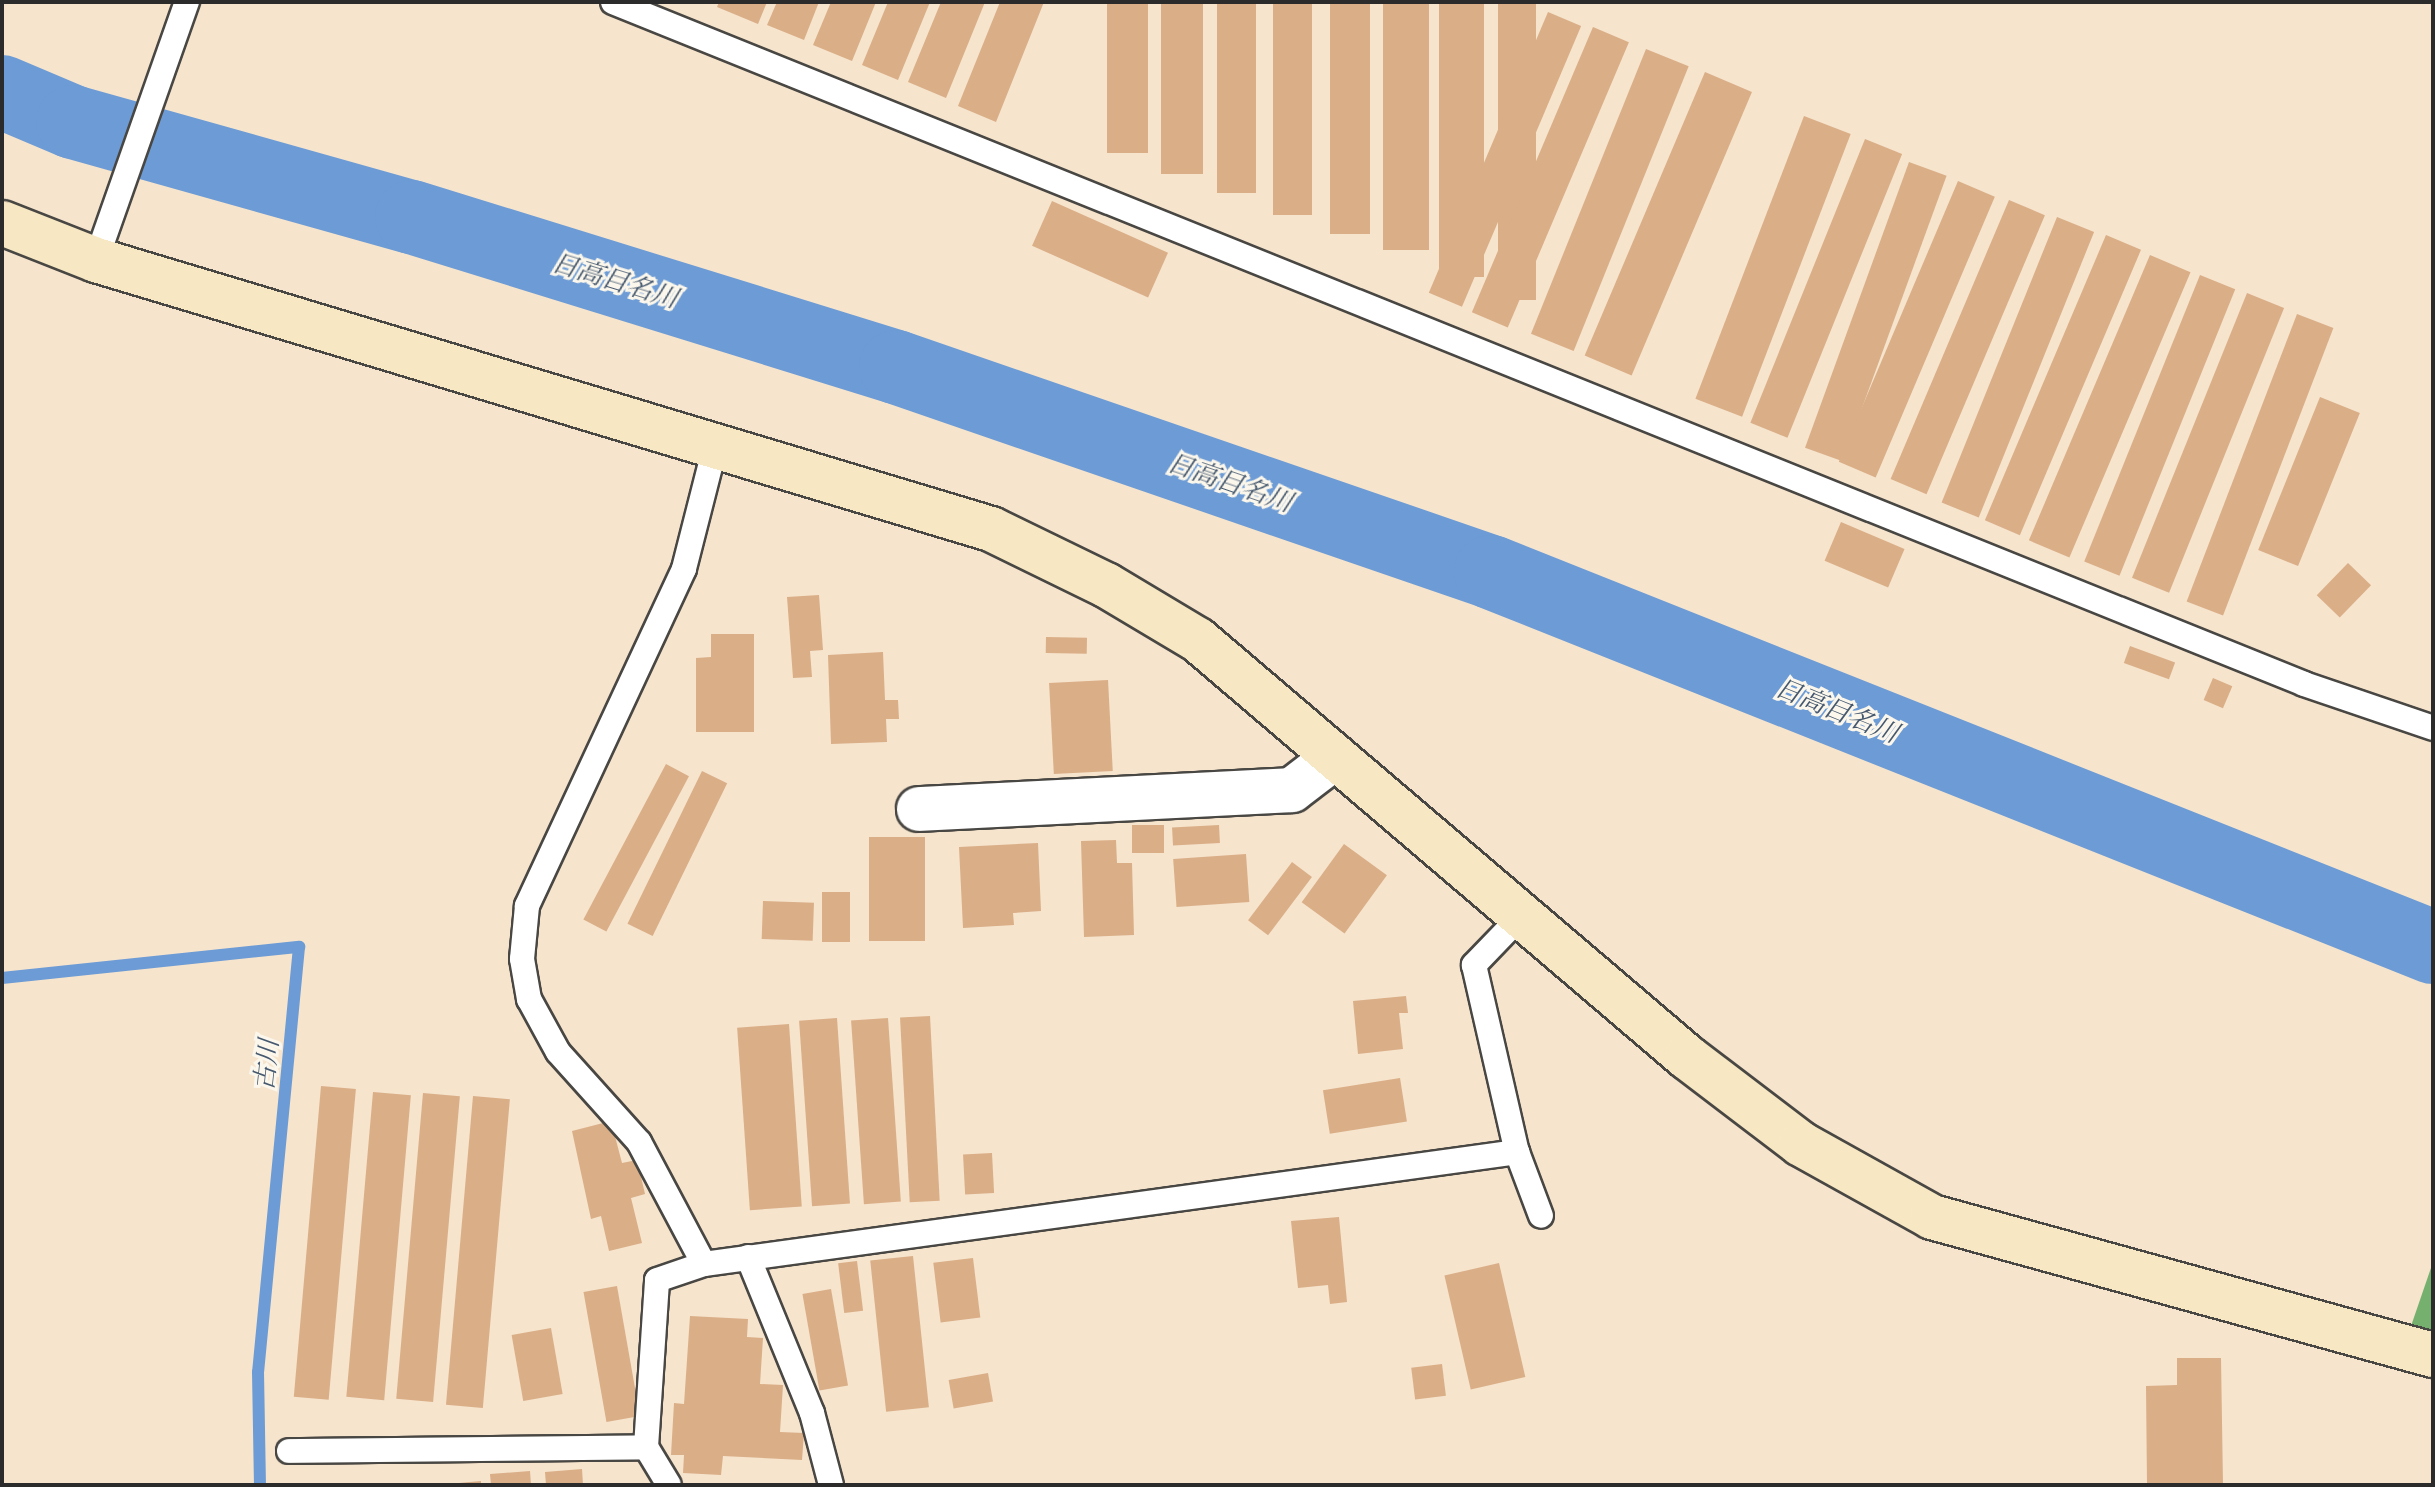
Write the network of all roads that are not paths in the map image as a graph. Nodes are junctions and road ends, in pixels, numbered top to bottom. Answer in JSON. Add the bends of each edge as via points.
{"nodes":[{"id":1,"x":187,"y":2,"type":"edge"},
{"id":2,"x":613,"y":2,"type":"edge"},
{"id":3,"x":2,"y":223,"type":"edge"},
{"id":4,"x":101,"y":242,"type":"junction"},
{"id":5,"x":715,"y":447,"type":"junction"},
{"id":6,"x":2433,"y":728,"type":"edge"},
{"id":7,"x":1335,"y":757,"type":"junction"},
{"id":8,"x":919,"y":809,"type":"dead end"},
{"id":9,"x":1523,"y":914,"type":"junction"},
{"id":10,"x":1517,"y":1152,"type":"junction"},
{"id":11,"x":1541,"y":1216,"type":"dead end"},
{"id":12,"x":748,"y":1257,"type":"junction"},
{"id":13,"x":704,"y":1264,"type":"junction"},
{"id":14,"x":2433,"y":1355,"type":"edge"},
{"id":15,"x":646,"y":1447,"type":"junction"},
{"id":16,"x":289,"y":1451,"type":"dead end"},
{"id":17,"x":669,"y":1485,"type":"edge"},
{"id":18,"x":831,"y":1485,"type":"edge"}],
"edges":[{"from":1,"to":4,"type":"lane"},
{"from":2,"to":6,"type":"lane","via":[[2275,672]]},
{"from":3,"to":4,"type":"street"},
{"from":4,"to":5,"type":"street"},
{"from":5,"to":7,"type":"street","via":[[991,529],[1106,585],[1198,640]]},
{"from":5,"to":13,"type":"lane","via":[[684,569],[527,906],[522,959],[529,999],[558,1052],[639,1142]]},
{"from":7,"to":8,"type":"street","via":[[1292,790]]},
{"from":7,"to":9,"type":"street"},
{"from":9,"to":10,"type":"lane","via":[[1474,965]]},
{"from":9,"to":14,"type":"street","via":[[1687,1057],[1801,1144],[1932,1217]]},
{"from":10,"to":11,"type":"lane"},
{"from":10,"to":12,"type":"lane"},
{"from":12,"to":13,"type":"lane"},
{"from":12,"to":18,"type":"lane","via":[[812,1413]]},
{"from":13,"to":15,"type":"lane","via":[[657,1280]]},
{"from":15,"to":16,"type":"lane"},
{"from":15,"to":17,"type":"lane"}]}
